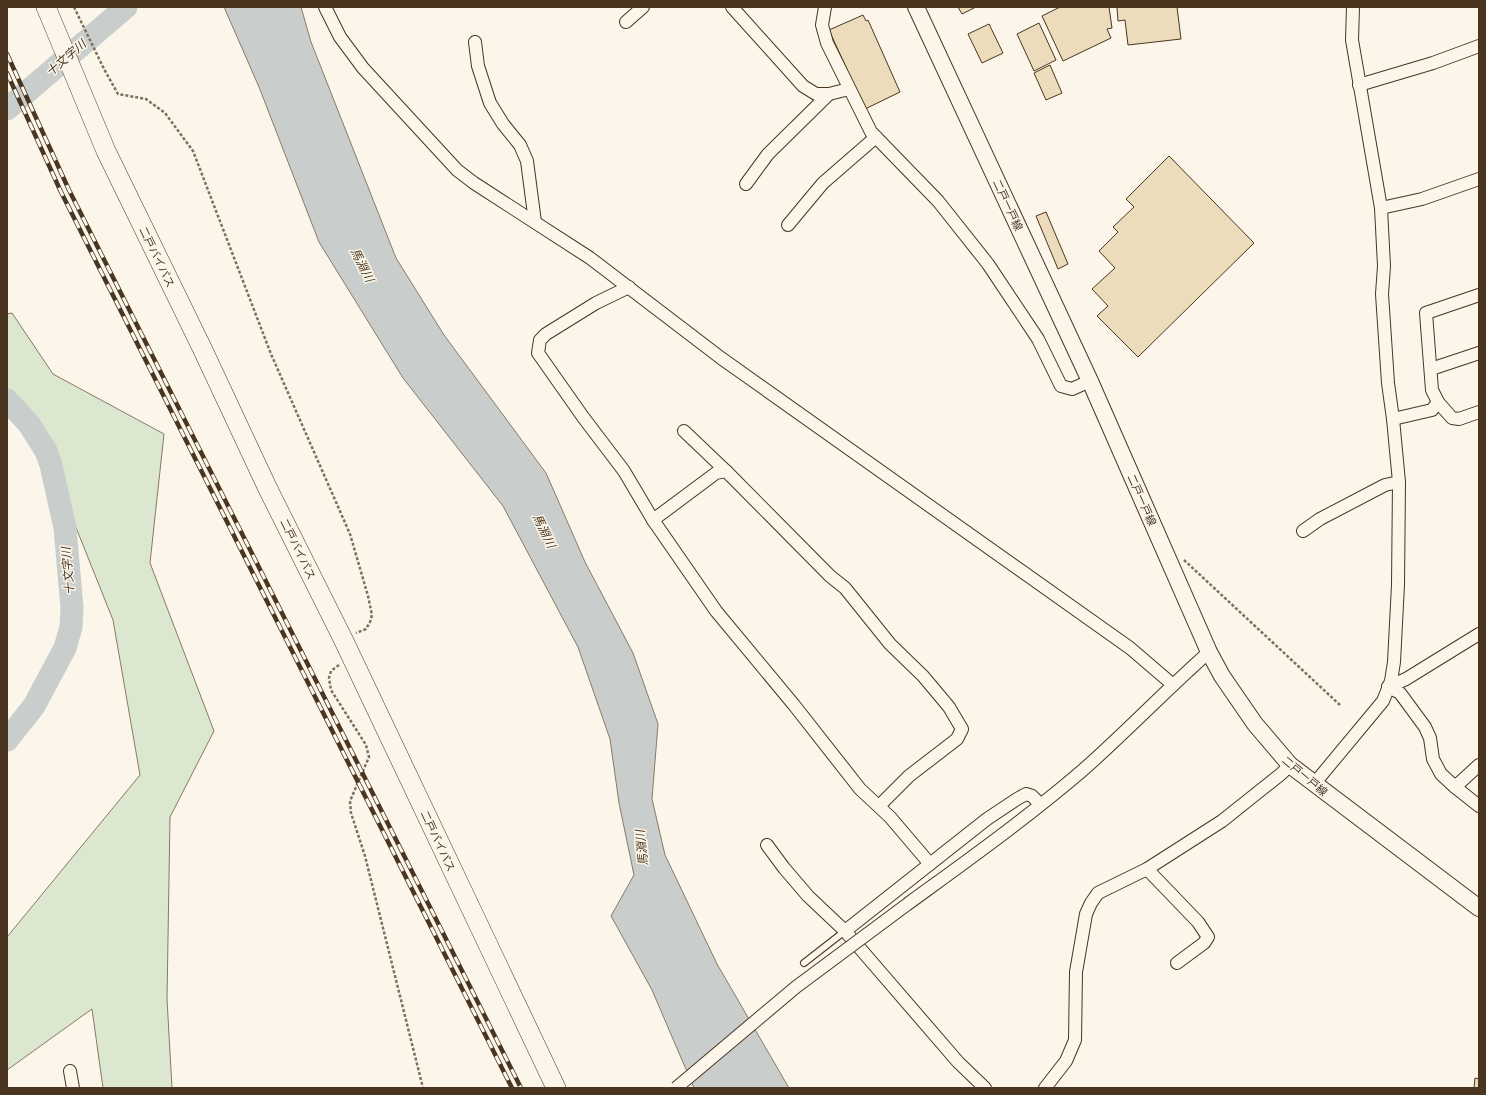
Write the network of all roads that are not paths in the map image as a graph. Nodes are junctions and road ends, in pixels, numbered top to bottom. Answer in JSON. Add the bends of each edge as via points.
{"nodes":[{"id":1,"x":46,"y":7,"type":"edge"},
{"id":2,"x":325,"y":7,"type":"edge"},
{"id":3,"x":643,"y":7,"type":"edge"},
{"id":4,"x":732,"y":7,"type":"edge"},
{"id":5,"x":825,"y":7,"type":"edge"},
{"id":6,"x":916,"y":7,"type":"edge"},
{"id":7,"x":1353,"y":7,"type":"edge"},
{"id":8,"x":626,"y":22,"type":"dead end"},
{"id":9,"x":475,"y":42,"type":"dead end"},
{"id":10,"x":1479,"y":46,"type":"edge"},
{"id":11,"x":1359,"y":85,"type":"junction"},
{"id":12,"x":849,"y":89,"type":"junction"},
{"id":13,"x":829,"y":94,"type":"junction"},
{"id":14,"x":876,"y":137,"type":"junction"},
{"id":15,"x":1479,"y":179,"type":"edge"},
{"id":16,"x":746,"y":184,"type":"dead end"},
{"id":17,"x":1381,"y":208,"type":"junction"},
{"id":18,"x":535,"y":222,"type":"junction"},
{"id":19,"x":788,"y":225,"type":"dead end"},
{"id":20,"x":629,"y":287,"type":"junction"},
{"id":21,"x":1479,"y":295,"type":"edge"},
{"id":22,"x":1479,"y":353,"type":"edge"},
{"id":23,"x":1431,"y":369,"type":"junction"},
{"id":24,"x":1090,"y":381,"type":"junction"},
{"id":25,"x":1438,"y":402,"type":"junction"},
{"id":26,"x":1479,"y":412,"type":"edge"},
{"id":27,"x":1393,"y":418,"type":"junction"},
{"id":28,"x":684,"y":431,"type":"dead end"},
{"id":29,"x":726,"y":471,"type":"junction"},
{"id":30,"x":1399,"y":482,"type":"junction"},
{"id":31,"x":653,"y":520,"type":"junction"},
{"id":32,"x":1304,"y":531,"type":"dead end"},
{"id":33,"x":1479,"y":634,"type":"edge"},
{"id":34,"x":1209,"y":652,"type":"junction"},
{"id":35,"x":1172,"y":684,"type":"junction"},
{"id":36,"x":1388,"y":687,"type":"junction"},
{"id":37,"x":1290,"y":765,"type":"junction"},
{"id":38,"x":1479,"y":765,"type":"edge"},
{"id":39,"x":1314,"y":784,"type":"junction"},
{"id":40,"x":1454,"y":787,"type":"junction"},
{"id":41,"x":1040,"y":804,"type":"junction"},
{"id":42,"x":879,"y":806,"type":"junction"},
{"id":43,"x":1479,"y":806,"type":"edge"},
{"id":44,"x":768,"y":845,"type":"dead end"},
{"id":45,"x":930,"y":864,"type":"junction"},
{"id":46,"x":1147,"y":869,"type":"junction"},
{"id":47,"x":1479,"y":908,"type":"edge"},
{"id":48,"x":845,"y":932,"type":"junction"},
{"id":49,"x":804,"y":963,"type":"dead end"},
{"id":50,"x":1177,"y":963,"type":"dead end"},
{"id":51,"x":70,"y":1071,"type":"dead end"},
{"id":52,"x":73,"y":1088,"type":"edge"},
{"id":53,"x":556,"y":1088,"type":"edge"},
{"id":54,"x":676,"y":1088,"type":"edge"},
{"id":55,"x":985,"y":1088,"type":"edge"},
{"id":56,"x":1045,"y":1088,"type":"edge"}],
"edges":[{"from":1,"to":53,"type":"highway","name":"二戸バイパス","via":[[106,151],[343,639]]},
{"from":2,"to":18,"type":"street","via":[[340,37],[362,68],[457,170]]},
{"from":3,"to":8,"type":"street"},
{"from":4,"to":13,"type":"street","via":[[803,86],[816,94]]},
{"from":5,"to":12,"type":"street","via":[[822,25],[827,43]]},
{"from":6,"to":24,"type":"main road","name":"二戸一戸線"},
{"from":7,"to":11,"type":"street","via":[[1352,40]]},
{"from":9,"to":18,"type":"street","via":[[478,66],[490,103],[520,145],[527,161]]},
{"from":10,"to":11,"type":"street"},
{"from":11,"to":17,"type":"street"},
{"from":12,"to":13,"type":"street"},
{"from":12,"to":14,"type":"street"},
{"from":13,"to":16,"type":"street","via":[[768,154]]},
{"from":14,"to":19,"type":"street","via":[[824,183]]},
{"from":14,"to":24,"type":"street","via":[[938,200],[988,264],[1038,339],[1061,386],[1072,389]]},
{"from":15,"to":17,"type":"street","via":[[1422,199]]},
{"from":17,"to":27,"type":"street","via":[[1384,266],[1382,294]]},
{"from":18,"to":20,"type":"street"},
{"from":20,"to":31,"type":"street","via":[[596,303],[546,334],[540,340],[538,353],[624,471]]},
{"from":20,"to":35,"type":"street","via":[[734,367],[1089,618],[1130,648]]},
{"from":21,"to":23,"type":"street","via":[[1426,313]]},
{"from":22,"to":23,"type":"street"},
{"from":23,"to":25,"type":"street","via":[[1432,390]]},
{"from":24,"to":34,"type":"main road","name":"二戸一戸線"},
{"from":25,"to":26,"type":"street","via":[[1452,418]]},
{"from":25,"to":27,"type":"street","via":[[1432,410]]},
{"from":27,"to":30,"type":"street"},
{"from":28,"to":29,"type":"street"},
{"from":29,"to":31,"type":"street","via":[[716,473]]},
{"from":29,"to":42,"type":"street","via":[[845,588],[890,644],[923,676],[949,707],[962,729],[957,739],[909,776]]},
{"from":30,"to":32,"type":"street","via":[[1385,485],[1320,519]]},
{"from":30,"to":36,"type":"street","via":[[1394,662]]},
{"from":31,"to":42,"type":"street","via":[[716,611],[860,789]]},
{"from":33,"to":36,"type":"street","via":[[1406,679]]},
{"from":34,"to":35,"type":"street"},
{"from":34,"to":37,"type":"main road","name":"二戸一戸線","via":[[1254,724]]},
{"from":35,"to":41,"type":"street","via":[[1083,770]]},
{"from":36,"to":39,"type":"street","via":[[1383,701]]},
{"from":36,"to":40,"type":"street","via":[[1400,693],[1425,727],[1430,738],[1433,759],[1441,774]]},
{"from":37,"to":39,"type":"main road","name":"二戸一戸線"},
{"from":37,"to":46,"type":"street","via":[[1222,821]]},
{"from":38,"to":40,"type":"street"},
{"from":39,"to":47,"type":"main road","name":"二戸一戸線"},
{"from":40,"to":43,"type":"street"},
{"from":41,"to":45,"type":"street","via":[[1026,794],[987,819]]},
{"from":41,"to":54,"type":"street","bridge":true,"via":[[1009,830],[796,987]]},
{"from":42,"to":45,"type":"street"},
{"from":44,"to":48,"type":"street","via":[[808,896]]},
{"from":45,"to":48,"type":"street"},
{"from":46,"to":50,"type":"street","via":[[1198,922],[1208,937],[1204,943]]},
{"from":46,"to":56,"type":"street","via":[[1098,894],[1090,903],[1076,972],[1075,1040],[1066,1062]]},
{"from":48,"to":49,"type":"lane"},
{"from":48,"to":55,"type":"street","via":[[958,1062]]},
{"from":51,"to":52,"type":"street"}]}
